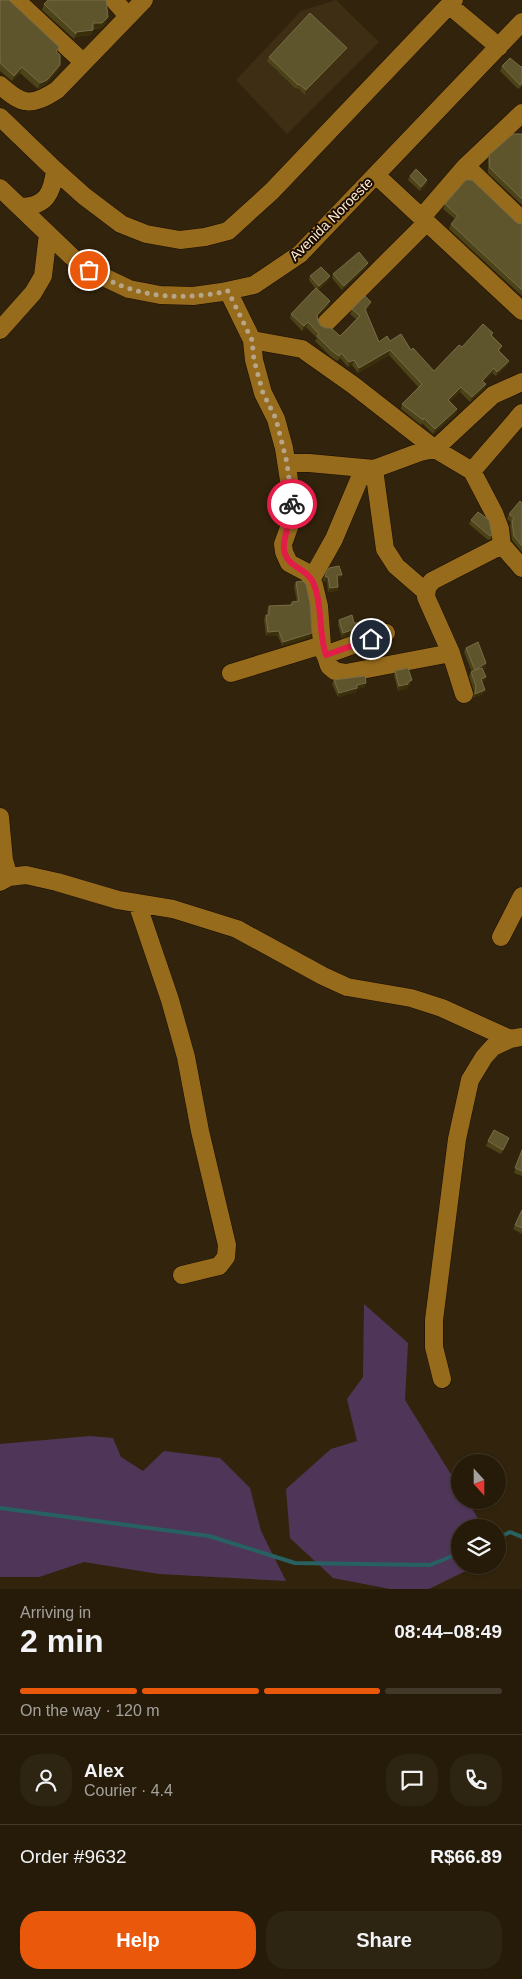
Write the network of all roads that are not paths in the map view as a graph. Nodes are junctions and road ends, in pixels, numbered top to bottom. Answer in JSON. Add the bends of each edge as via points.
{"nodes":[{"id":1,"x":16,"y":0,"type":"edge"},
{"id":2,"x":114,"y":0,"type":"edge"},
{"id":3,"x":144,"y":0,"type":"edge"},
{"id":4,"x":452,"y":3,"type":"edge"},
{"id":5,"x":128,"y":16,"type":"junction"},
{"id":6,"x":522,"y":22,"type":"edge"},
{"id":7,"x":499,"y":48,"type":"junction"},
{"id":8,"x":84,"y":62,"type":"junction"},
{"id":9,"x":0,"y":85,"type":"edge"},
{"id":10,"x":0,"y":117,"type":"edge"},
{"id":11,"x":520,"y":118,"type":"edge"},
{"id":12,"x":466,"y":166,"type":"junction"},
{"id":13,"x":55,"y":170,"type":"junction"},
{"id":14,"x":376,"y":175,"type":"junction"},
{"id":15,"x":8,"y":200,"type":"edge"},
{"id":16,"x":424,"y":220,"type":"junction"},
{"id":17,"x":522,"y":220,"type":"edge"},
{"id":18,"x":48,"y":234,"type":"junction"},
{"id":19,"x":228,"y":291,"type":"junction"},
{"id":20,"x":522,"y":311,"type":"edge"},
{"id":21,"x":326,"y":323,"type":"dead end"},
{"id":22,"x":0,"y":330,"type":"edge"},
{"id":23,"x":252,"y":340,"type":"junction"},
{"id":24,"x":522,"y":382,"type":"edge"},
{"id":25,"x":522,"y":413,"type":"edge"},
{"id":26,"x":434,"y":449,"type":"junction"},
{"id":27,"x":287,"y":463,"type":"junction"},
{"id":28,"x":369,"y":468,"type":"junction"},
{"id":29,"x":472,"y":472,"type":"junction"},
{"id":30,"x":502,"y":545,"type":"junction"},
{"id":31,"x":522,"y":568,"type":"edge"},
{"id":32,"x":311,"y":580,"type":"junction"},
{"id":33,"x":426,"y":592,"type":"junction"},
{"id":34,"x":386,"y":633,"type":"dead end"},
{"id":35,"x":324,"y":650,"type":"junction"},
{"id":36,"x":451,"y":653,"type":"junction"},
{"id":37,"x":231,"y":673,"type":"dead end"},
{"id":38,"x":464,"y":694,"type":"dead end"},
{"id":39,"x":0,"y":817,"type":"edge"},
{"id":40,"x":4,"y":880,"type":"edge"},
{"id":41,"x":522,"y":896,"type":"edge"},
{"id":42,"x":137,"y":903,"type":"junction"},
{"id":43,"x":501,"y":937,"type":"dead end"},
{"id":44,"x":516,"y":1038,"type":"edge"},
{"id":45,"x":182,"y":1275,"type":"dead end"},
{"id":46,"x":442,"y":1378,"type":"dead end"}],
"edges":[{"from":1,"to":8,"type":"street"},
{"from":2,"to":5,"type":"street"},
{"from":3,"to":5,"type":"street"},
{"from":4,"to":7,"type":"street"},
{"from":4,"to":13,"type":"street","via":[[272,191],[228,231],[180,240],[146,234],[121,224]]},
{"from":5,"to":8,"type":"street"},
{"from":6,"to":7,"type":"street","name":"Avenida Noroeste"},
{"from":7,"to":14,"type":"street","name":"Avenida Noroeste"},
{"from":8,"to":9,"type":"street","via":[[57,90],[35,102],[18,100]]},
{"from":10,"to":13,"type":"street"},
{"from":11,"to":12,"type":"street"},
{"from":12,"to":16,"type":"street"},
{"from":12,"to":17,"type":"street"},
{"from":13,"to":15,"type":"street","via":[[48,196],[38,204]]},
{"from":14,"to":16,"type":"street"},
{"from":14,"to":19,"type":"street","name":"Avenida Noroeste","via":[[300,254],[254,285]]},
{"from":15,"to":18,"type":"street","name":"Avenida Noroeste"},
{"from":16,"to":20,"type":"street"},
{"from":16,"to":21,"type":"street"},
{"from":18,"to":19,"type":"street","name":"Avenida Noroeste","via":[[89,270],[129,289],[160,295],[193,296]]},
{"from":18,"to":22,"type":"street","via":[[43,276],[33,293]]},
{"from":19,"to":23,"type":"street"},
{"from":23,"to":26,"type":"street","via":[[302,349]]},
{"from":23,"to":27,"type":"street","via":[[263,393],[276,419]]},
{"from":24,"to":26,"type":"street","via":[[493,395]]},
{"from":25,"to":29,"type":"street"},
{"from":26,"to":28,"type":"street"},
{"from":26,"to":29,"type":"street"},
{"from":27,"to":28,"type":"street"},
{"from":27,"to":32,"type":"street","via":[[293,506],[283,544],[284,552],[289,563],[308,574]]},
{"from":28,"to":32,"type":"street"},
{"from":28,"to":33,"type":"street","via":[[385,549],[396,566]]},
{"from":29,"to":30,"type":"street","via":[[494,513]]},
{"from":30,"to":31,"type":"street"},
{"from":30,"to":33,"type":"street","via":[[432,582]]},
{"from":32,"to":35,"type":"street","via":[[319,606]]},
{"from":33,"to":36,"type":"street"},
{"from":34,"to":35,"type":"street"},
{"from":35,"to":36,"type":"street","via":[[329,666],[346,673]]},
{"from":35,"to":37,"type":"street"},
{"from":36,"to":38,"type":"street"},
{"from":39,"to":40,"type":"street"},
{"from":40,"to":42,"type":"street","via":[[26,875]]},
{"from":41,"to":43,"type":"street"},
{"from":42,"to":44,"type":"street","via":[[173,909],[237,929],[347,987],[410,998]]},
{"from":42,"to":45,"type":"street","via":[[186,1057],[227,1245],[226,1257],[219,1266]]},
{"from":44,"to":46,"type":"street","via":[[493,1047],[470,1080],[457,1139],[434,1320],[434,1347]]}]}
